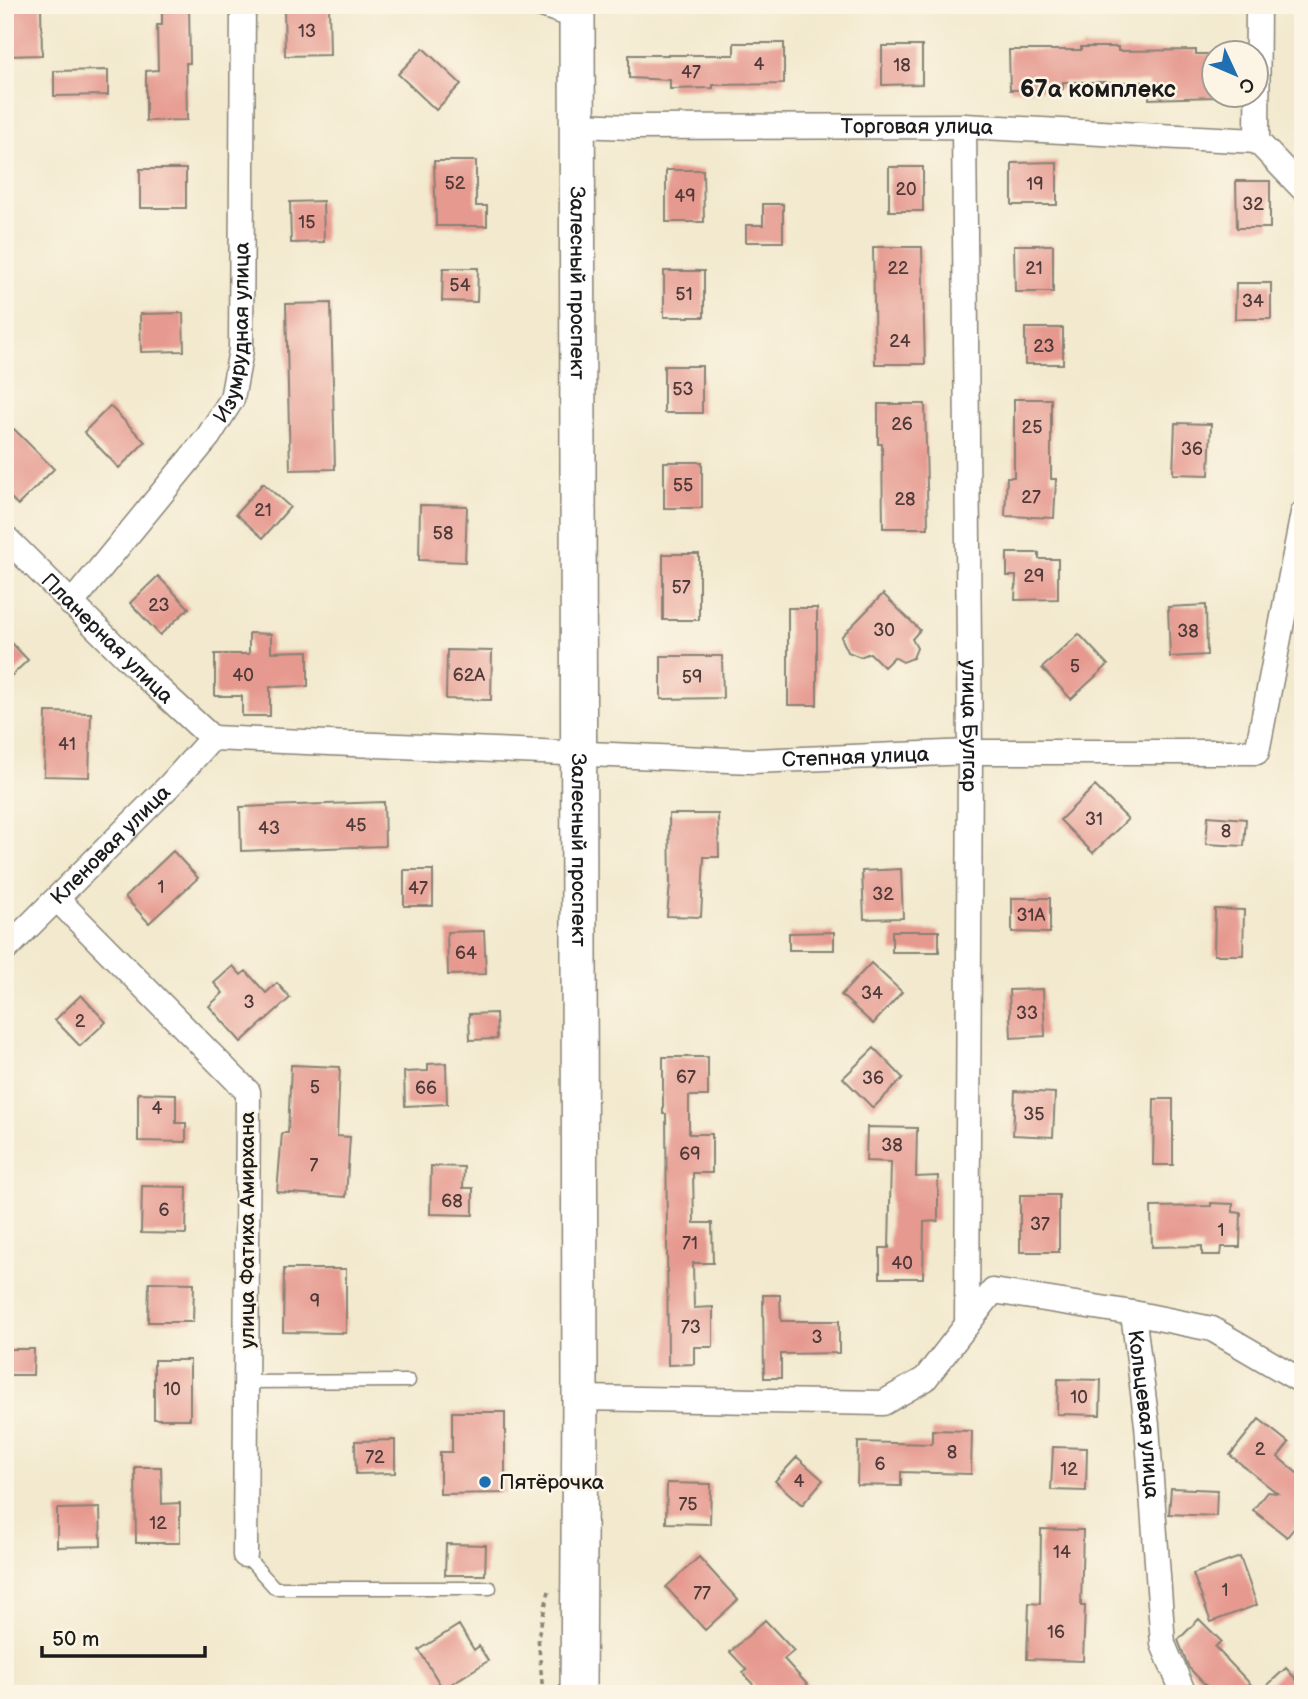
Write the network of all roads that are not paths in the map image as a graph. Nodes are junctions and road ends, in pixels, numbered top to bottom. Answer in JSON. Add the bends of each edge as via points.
{"nodes":[{"id":1,"x":243,"y":5,"type":"edge"},
{"id":2,"x":542,"y":5,"type":"edge"},
{"id":3,"x":1258,"y":5,"type":"edge"},
{"id":4,"x":577,"y":11,"type":"edge"},
{"id":5,"x":577,"y":125,"type":"junction"},
{"id":6,"x":964,"y":126,"type":"junction"},
{"id":7,"x":1257,"y":141,"type":"junction"},
{"id":8,"x":1303,"y":189,"type":"edge"},
{"id":9,"x":1303,"y":513,"type":"edge"},
{"id":10,"x":5,"y":537,"type":"edge"},
{"id":11,"x":1300,"y":539,"type":"edge"},
{"id":12,"x":71,"y":604,"type":"junction"},
{"id":13,"x":212,"y":738,"type":"junction"},
{"id":14,"x":580,"y":752,"type":"junction"},
{"id":15,"x":970,"y":752,"type":"junction"},
{"id":16,"x":57,"y":899,"type":"junction"},
{"id":17,"x":5,"y":950,"type":"edge"},
{"id":18,"x":1133,"y":1313,"type":"junction"},
{"id":19,"x":967,"y":1325,"type":"junction"},
{"id":20,"x":409,"y":1381,"type":"dead end"},
{"id":21,"x":246,"y":1382,"type":"junction"},
{"id":22,"x":1303,"y":1382,"type":"edge"},
{"id":23,"x":580,"y":1398,"type":"junction"},
{"id":24,"x":245,"y":1555,"type":"joint"},
{"id":25,"x":490,"y":1588,"type":"dead end"},
{"id":26,"x":1180,"y":1683,"type":"edge"},
{"id":27,"x":578,"y":1694,"type":"edge"},
{"id":28,"x":1198,"y":1694,"type":"edge"}],
"edges":[{"from":1,"to":12,"type":"street","name":"Изумрудная улица","via":[[241,350],[232,399],[208,438]]},
{"from":2,"to":4,"type":"street"},
{"from":3,"to":7,"type":"street"},
{"from":4,"to":5,"type":"main road","name":"Залесный проспект"},
{"from":5,"to":6,"type":"street","name":"Торговая улица"},
{"from":5,"to":14,"type":"main road","name":"Залесный проспект"},
{"from":6,"to":7,"type":"street","name":"Торговая улица"},
{"from":6,"to":15,"type":"street","name":"улица Булгар"},
{"from":7,"to":8,"type":"street"},
{"from":9,"to":11,"type":"street"},
{"from":10,"to":12,"type":"street","name":"Планерная улица"},
{"from":11,"to":15,"type":"street","name":"Степная улица","via":[[1257,751]]},
{"from":12,"to":13,"type":"street","name":"Планерная улица"},
{"from":13,"to":14,"type":"street","name":"Степная улица"},
{"from":13,"to":16,"type":"street","name":"Кленовая улица"},
{"from":14,"to":15,"type":"street","name":"Степная улица","via":[[752,761]]},
{"from":14,"to":23,"type":"main road","name":"Залесный проспект"},
{"from":15,"to":19,"type":"street","name":"улица Булгар"},
{"from":16,"to":17,"type":"street","name":"Кленовая улица"},
{"from":16,"to":21,"type":"street","name":"улица Фатиха Амирхана","via":[[248,1093]]},
{"from":18,"to":19,"type":"street","name":"Кольцевая улица","via":[[993,1291]]},
{"from":18,"to":22,"type":"street","via":[[1212,1328]]},
{"from":18,"to":26,"type":"street","name":"Кольцевая улица","via":[[1147,1425],[1163,1644]]},
{"from":19,"to":23,"type":"street","name":"Кольцевая улица","via":[[925,1379],[883,1403]]},
{"from":20,"to":21,"type":"lane"},
{"from":21,"to":24,"type":"street","name":"улица Фатиха Амирхана"},
{"from":23,"to":27,"type":"main road","name":"Залесный проспект"},
{"from":24,"to":25,"type":"lane","via":[[275,1588]]},
{"from":26,"to":28,"type":"street","name":"Кольцевая улица"}]}
